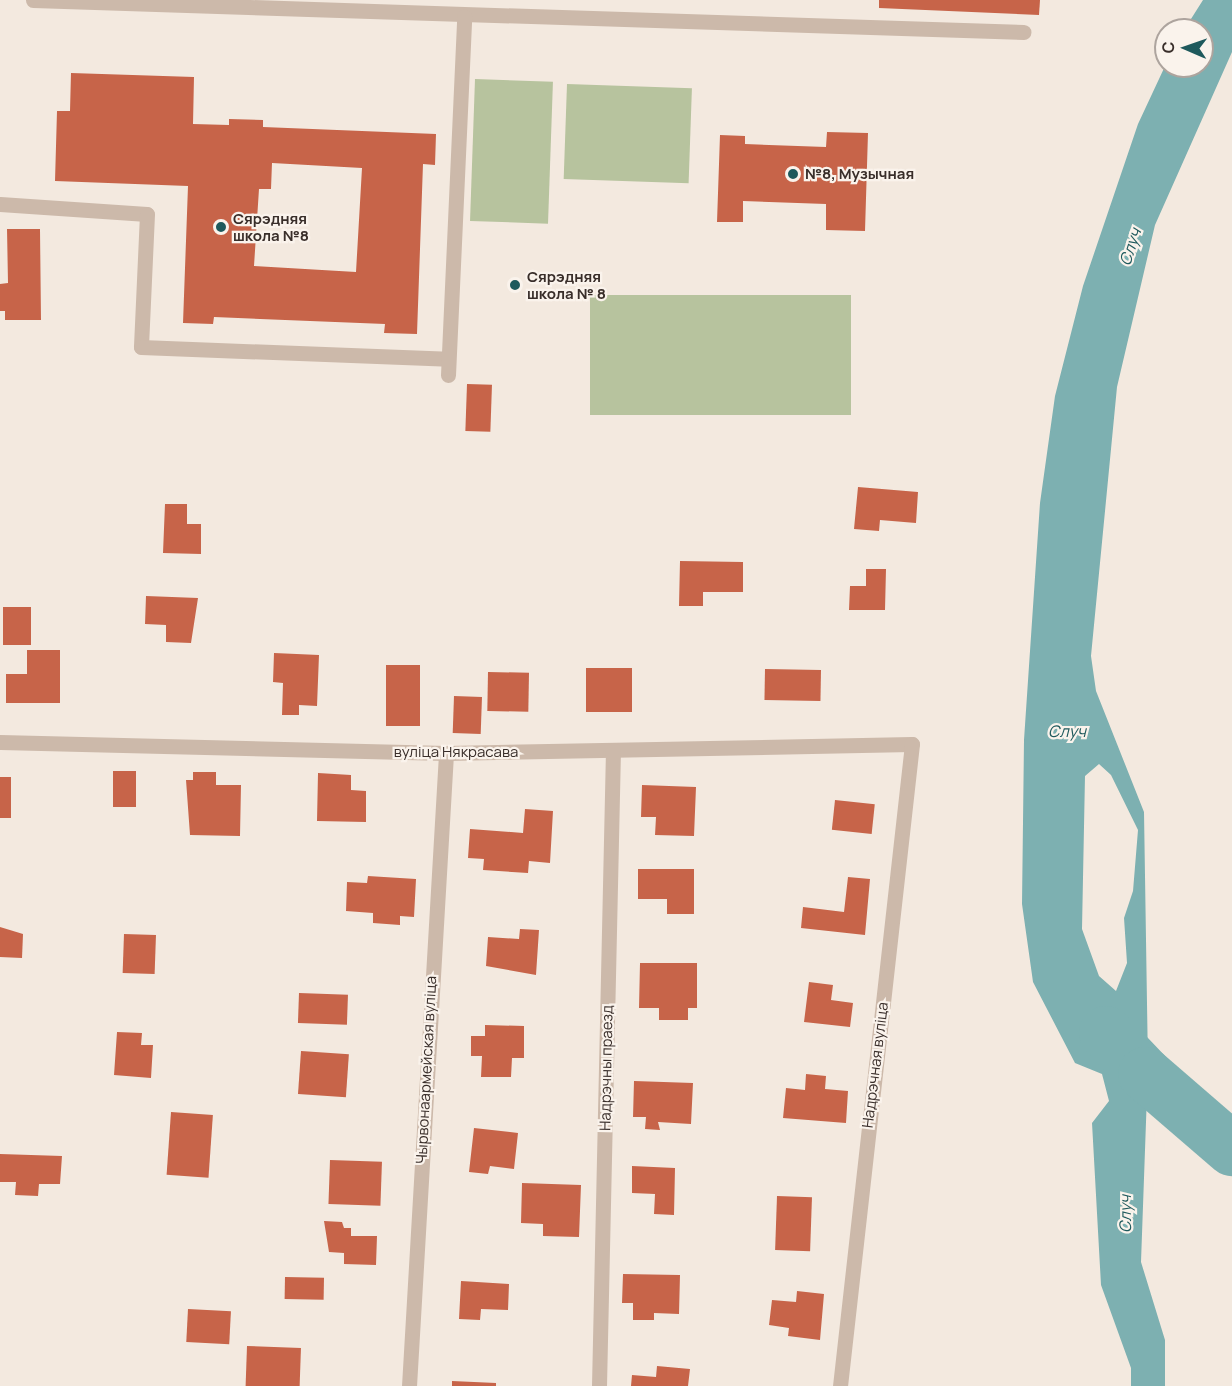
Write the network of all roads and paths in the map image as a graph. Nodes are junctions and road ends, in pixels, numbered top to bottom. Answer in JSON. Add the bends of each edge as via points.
{"nodes":[{"id":1,"x":33,"y":0,"type":"edge"},
{"id":2,"x":464,"y":16,"type":"junction"},
{"id":3,"x":1023,"y":32,"type":"dead end"},
{"id":4,"x":0,"y":204,"type":"edge"},
{"id":5,"x":0,"y":741,"type":"edge"},
{"id":6,"x":912,"y":744,"type":"joint"},
{"id":7,"x":613,"y":750,"type":"junction"},
{"id":8,"x":446,"y":753,"type":"junction"},
{"id":9,"x":409,"y":1386,"type":"edge"},
{"id":10,"x":599,"y":1386,"type":"edge"},
{"id":11,"x":840,"y":1386,"type":"edge"}],
"edges":[{"from":1,"to":2,"type":"street"},
{"from":2,"to":3,"type":"street"},
{"from":2,"to":4,"type":"street","via":[[448,367],[141,347],[147,214]]},
{"from":5,"to":8,"type":"street","name":"вуліца Някрасава"},
{"from":6,"to":7,"type":"street","name":"вуліца Някрасава"},
{"from":6,"to":11,"type":"street","name":"Надрэчная вуліца"},
{"from":7,"to":8,"type":"street","name":"вуліца Някрасава"},
{"from":7,"to":10,"type":"street","name":"Надрэчны праезд"},
{"from":8,"to":9,"type":"street","name":"Чырвонаармейская вуліца"}]}
